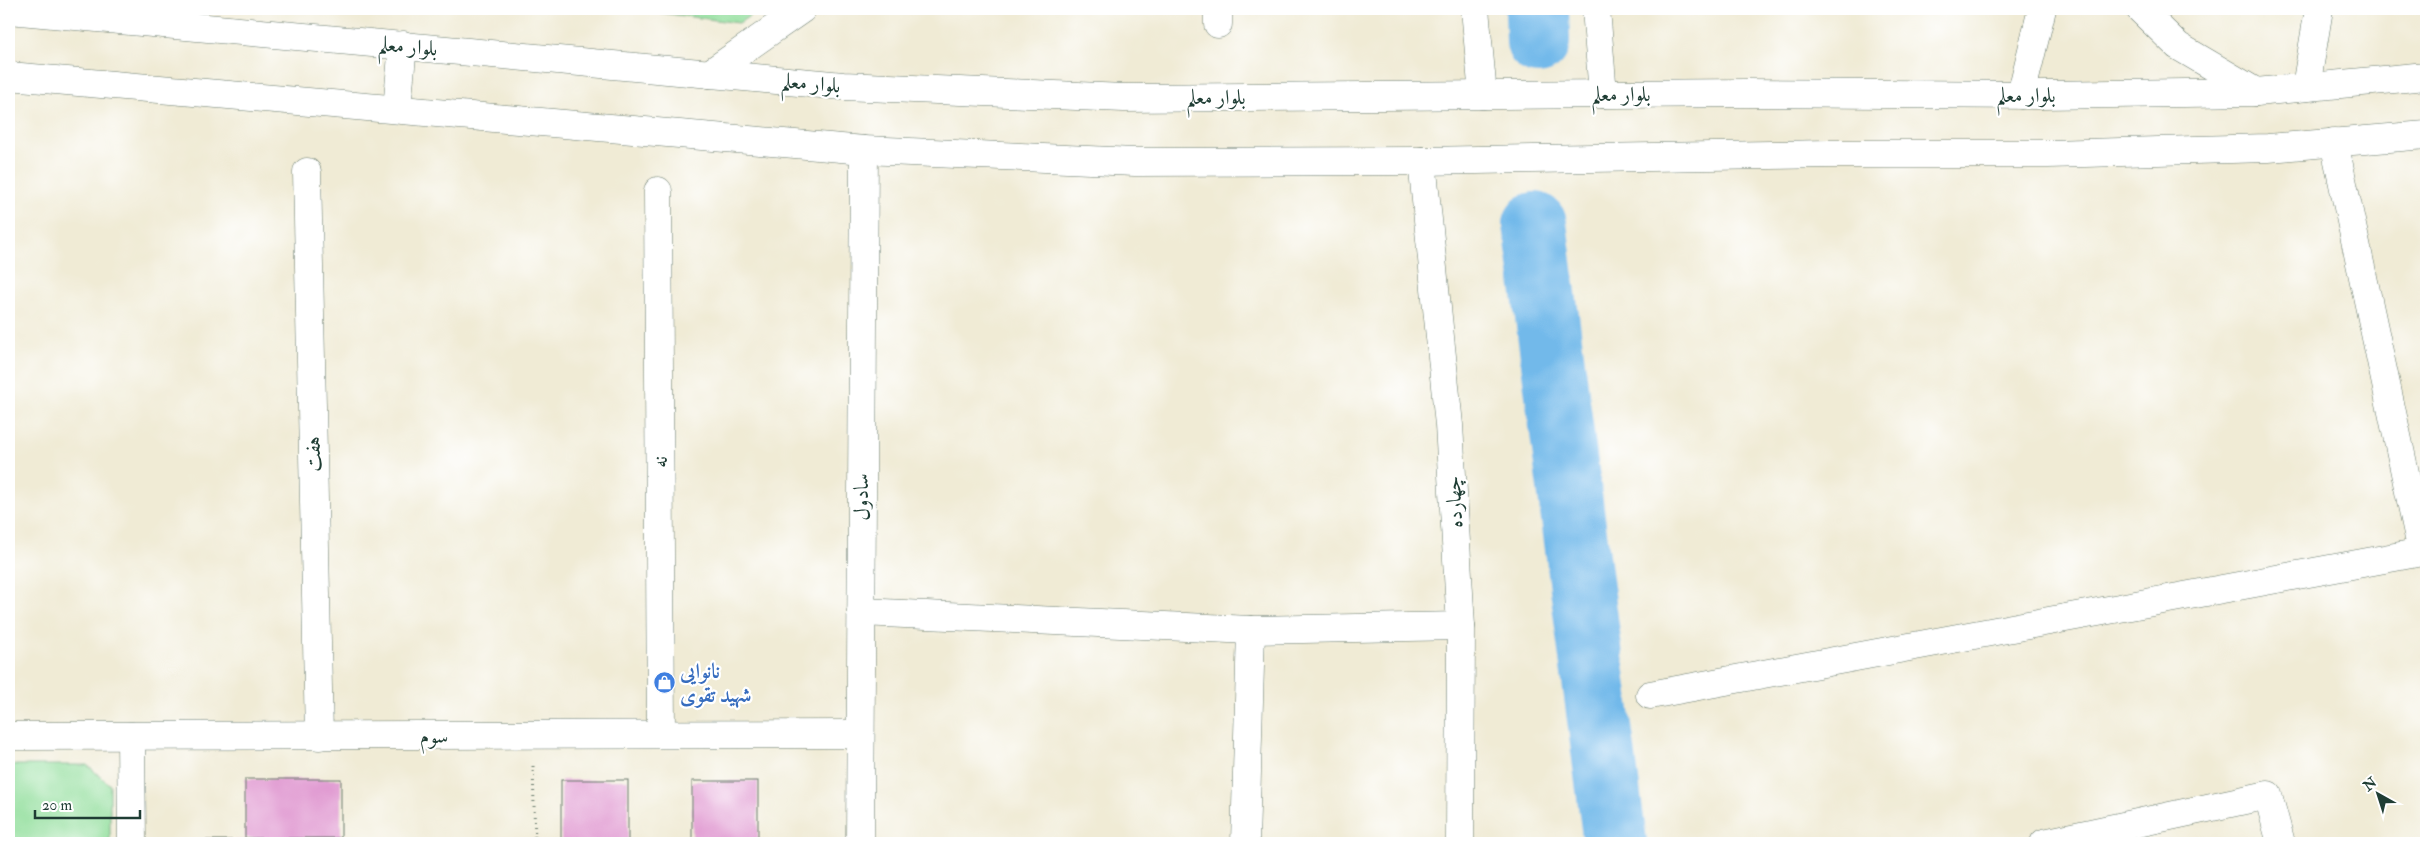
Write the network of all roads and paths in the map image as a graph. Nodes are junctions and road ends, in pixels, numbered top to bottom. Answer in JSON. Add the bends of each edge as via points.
{"nodes":[{"id":1,"x":802,"y":9,"type":"edge"},
{"id":2,"x":1475,"y":9,"type":"edge"},
{"id":3,"x":1596,"y":9,"type":"edge"},
{"id":4,"x":2042,"y":9,"type":"edge"},
{"id":5,"x":2140,"y":9,"type":"edge"},
{"id":6,"x":2319,"y":9,"type":"edge"},
{"id":7,"x":9,"y":10,"type":"edge"},
{"id":8,"x":108,"y":14,"type":"edge"},
{"id":9,"x":403,"y":46,"type":"junction"},
{"id":10,"x":709,"y":74,"type":"junction"},
{"id":11,"x":9,"y":76,"type":"edge"},
{"id":12,"x":2426,"y":76,"type":"edge"},
{"id":13,"x":2306,"y":87,"type":"junction"},
{"id":14,"x":2256,"y":92,"type":"junction"},
{"id":15,"x":1603,"y":94,"type":"junction"},
{"id":16,"x":1483,"y":95,"type":"junction"},
{"id":17,"x":2021,"y":95,"type":"junction"},
{"id":18,"x":398,"y":109,"type":"junction"},
{"id":19,"x":2426,"y":135,"type":"edge"},
{"id":20,"x":2334,"y":142,"type":"junction"},
{"id":21,"x":864,"y":150,"type":"junction"},
{"id":22,"x":1422,"y":162,"type":"junction"},
{"id":23,"x":307,"y":172,"type":"dead end"},
{"id":24,"x":658,"y":191,"type":"dead end"},
{"id":25,"x":861,"y":612,"type":"junction"},
{"id":26,"x":1461,"y":626,"type":"junction"},
{"id":27,"x":1251,"y":630,"type":"junction"},
{"id":28,"x":1650,"y":695,"type":"dead end"},
{"id":29,"x":661,"y":734,"type":"junction"},
{"id":30,"x":860,"y":734,"type":"junction"},
{"id":31,"x":9,"y":736,"type":"edge"},
{"id":32,"x":131,"y":736,"type":"junction"},
{"id":33,"x":319,"y":736,"type":"junction"},
{"id":34,"x":532,"y":736,"type":"junction"},
{"id":35,"x":132,"y":843,"type":"edge"},
{"id":36,"x":534,"y":843,"type":"edge"},
{"id":37,"x":860,"y":843,"type":"edge"},
{"id":38,"x":1244,"y":843,"type":"edge"},
{"id":39,"x":1460,"y":843,"type":"edge"},
{"id":40,"x":2044,"y":843,"type":"edge"},
{"id":41,"x":2281,"y":843,"type":"edge"}],
"edges":[{"from":1,"to":10,"type":"street"},
{"from":2,"to":16,"type":"street"},
{"from":3,"to":15,"type":"street"},
{"from":4,"to":17,"type":"street"},
{"from":5,"to":14,"type":"street","via":[[2178,46]]},
{"from":6,"to":13,"type":"street"},
{"from":7,"to":8,"type":"street","name":"بلوار معلم"},
{"from":8,"to":9,"type":"street","name":"بلوار معلم"},
{"from":9,"to":10,"type":"street","name":"بلوار معلم"},
{"from":9,"to":18,"type":"street"},
{"from":10,"to":16,"type":"street","name":"بلوار معلم","via":[[843,86],[1124,98]]},
{"from":11,"to":18,"type":"street"},
{"from":12,"to":13,"type":"street","name":"بلوار معلم"},
{"from":13,"to":14,"type":"street","name":"بلوار معلم"},
{"from":14,"to":17,"type":"street","name":"بلوار معلم"},
{"from":15,"to":16,"type":"street","name":"بلوار معلم"},
{"from":15,"to":17,"type":"street","name":"بلوار معلم"},
{"from":18,"to":21,"type":"street"},
{"from":19,"to":20,"type":"street"},
{"from":20,"to":22,"type":"street","via":[[2268,148],[2048,154],[1829,154]]},
{"from":20,"to":28,"type":"street","via":[[2422,552]]},
{"from":21,"to":22,"type":"street","via":[[1134,162]]},
{"from":21,"to":25,"type":"street","name":"سادول"},
{"from":22,"to":26,"type":"street","name":"چهارده","via":[[1449,425]]},
{"from":23,"to":33,"type":"street","name":"هفت"},
{"from":24,"to":29,"type":"street","name":"نه"},
{"from":25,"to":27,"type":"street"},
{"from":25,"to":30,"type":"street","name":"سادول"},
{"from":26,"to":27,"type":"street"},
{"from":26,"to":39,"type":"street","name":"چهارده"},
{"from":27,"to":38,"type":"street"},
{"from":29,"to":30,"type":"street","name":"سوم"},
{"from":29,"to":34,"type":"street","name":"سوم"},
{"from":30,"to":37,"type":"street","name":"سادول"},
{"from":31,"to":32,"type":"street","name":"سوم"},
{"from":32,"to":33,"type":"street","name":"سوم"},
{"from":32,"to":35,"type":"street"},
{"from":33,"to":34,"type":"street","name":"سوم"},
{"from":34,"to":36,"type":"path"},
{"from":40,"to":41,"type":"street","via":[[2268,795]]}]}
